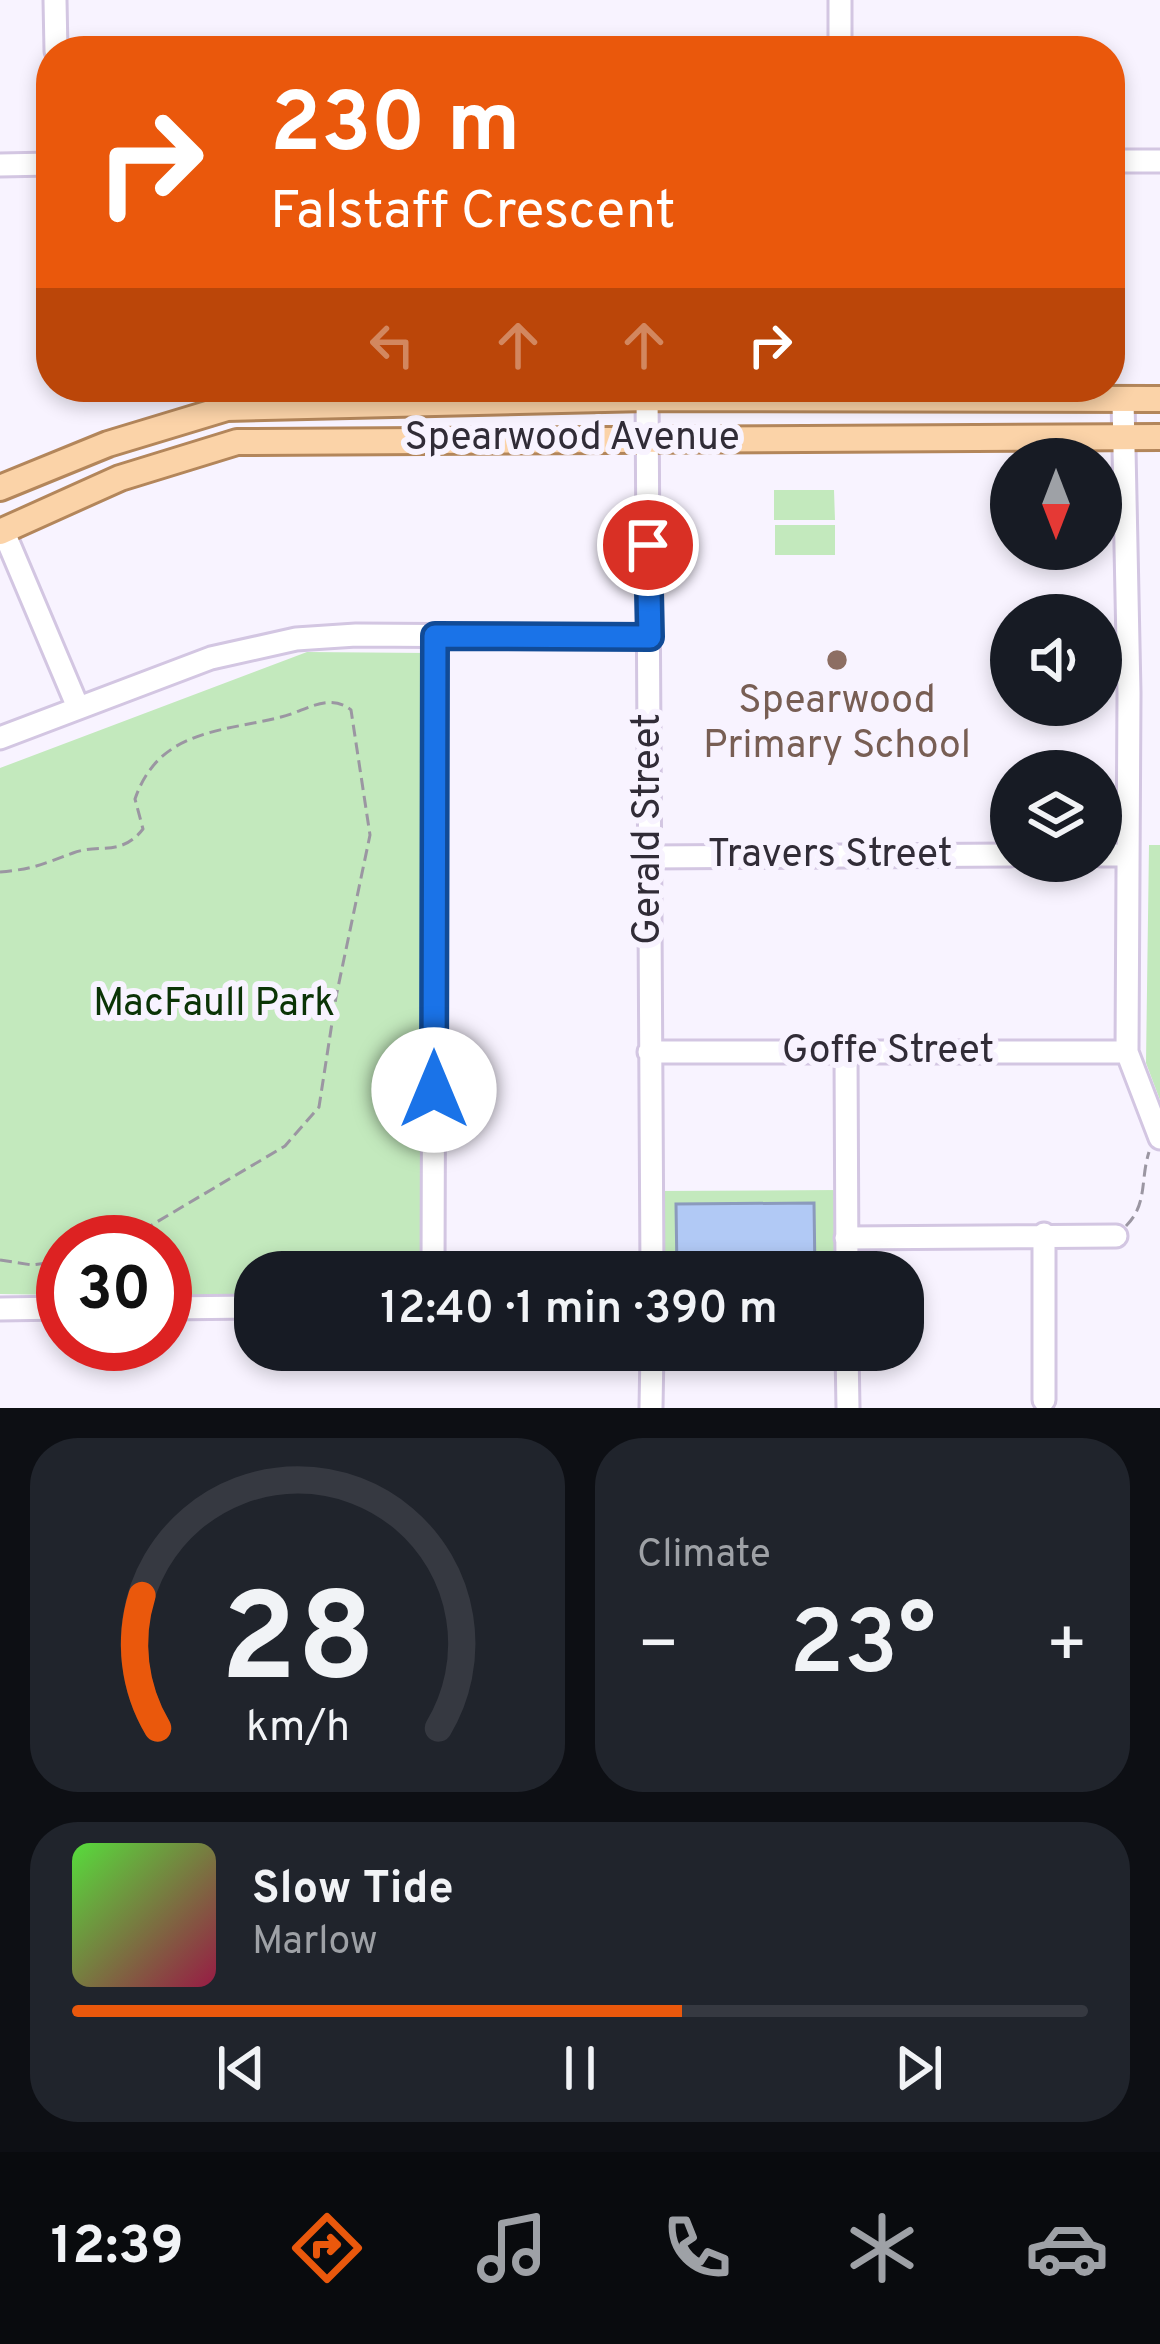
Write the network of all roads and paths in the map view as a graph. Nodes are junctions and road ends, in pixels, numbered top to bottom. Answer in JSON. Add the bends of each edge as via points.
{"nodes":[{"id":1,"x":55,"y":0,"type":"edge"},
{"id":2,"x":840,"y":0,"type":"edge"},
{"id":3,"x":56,"y":36,"type":"edge"},
{"id":4,"x":840,"y":36,"type":"edge"},
{"id":5,"x":1160,"y":160,"type":"edge"},
{"id":6,"x":1125,"y":161,"type":"edge"},
{"id":7,"x":36,"y":164,"type":"edge"},
{"id":8,"x":0,"y":165,"type":"edge"},
{"id":9,"x":1160,"y":399,"type":"edge"},
{"id":10,"x":1125,"y":400,"type":"edge"},
{"id":11,"x":395,"y":402,"type":"edge"},
{"id":12,"x":647,"y":402,"type":"edge"},
{"id":13,"x":1124,"y":402,"type":"edge"},
{"id":14,"x":1160,"y":436,"type":"edge"},
{"id":15,"x":1124,"y":437,"type":"junction"},
{"id":16,"x":646,"y":438,"type":"junction"},
{"id":17,"x":109,"y":444,"type":"junction"},
{"id":18,"x":120,"y":478,"type":"junction"},
{"id":19,"x":0,"y":488,"type":"edge"},
{"id":20,"x":2,"y":531,"type":"edge"},
{"id":21,"x":435,"y":636,"type":"junction"},
{"id":22,"x":650,"y":637,"type":"junction"},
{"id":23,"x":77,"y":705,"type":"junction"},
{"id":24,"x":0,"y":738,"type":"edge"},
{"id":25,"x":990,"y":855,"type":"edge"},
{"id":26,"x":1122,"y":855,"type":"edge"},
{"id":27,"x":1128,"y":855,"type":"junction"},
{"id":28,"x":649,"y":857,"type":"junction"},
{"id":29,"x":0,"y":872,"type":"edge"},
{"id":30,"x":650,"y":1052,"type":"junction"},
{"id":31,"x":1127,"y":1052,"type":"junction"},
{"id":32,"x":846,"y":1053,"type":"junction"},
{"id":33,"x":1159,"y":1137,"type":"edge"},
{"id":34,"x":169,"y":1215,"type":"edge"},
{"id":35,"x":1044,"y":1234,"type":"junction"},
{"id":36,"x":1117,"y":1235,"type":"joint"},
{"id":37,"x":846,"y":1238,"type":"junction"},
{"id":38,"x":433,"y":1251,"type":"edge"},
{"id":39,"x":652,"y":1251,"type":"edge"},
{"id":40,"x":846,"y":1251,"type":"edge"},
{"id":41,"x":0,"y":1260,"type":"edge"},
{"id":42,"x":36,"y":1264,"type":"edge"},
{"id":43,"x":234,"y":1307,"type":"edge"},
{"id":44,"x":36,"y":1308,"type":"edge"},
{"id":45,"x":192,"y":1308,"type":"edge"},
{"id":46,"x":0,"y":1309,"type":"edge"},
{"id":47,"x":652,"y":1371,"type":"edge"},
{"id":48,"x":847,"y":1371,"type":"edge"},
{"id":49,"x":1044,"y":1400,"type":"dead end"},
{"id":50,"x":651,"y":1408,"type":"edge"},
{"id":51,"x":848,"y":1408,"type":"edge"}],
"edges":[{"from":1,"to":3,"type":"street"},
{"from":2,"to":4,"type":"street"},
{"from":5,"to":6,"type":"street"},
{"from":7,"to":8,"type":"street"},
{"from":9,"to":10,"type":"main road","name":"Spearwood Avenue"},
{"from":11,"to":17,"type":"main road","name":"Spearwood Avenue","via":[[227,408]]},
{"from":12,"to":16,"type":"street","name":"Gerald Street"},
{"from":13,"to":15,"type":"street"},
{"from":14,"to":15,"type":"main road","name":"Spearwood Avenue"},
{"from":15,"to":16,"type":"main road","name":"Spearwood Avenue"},
{"from":15,"to":27,"type":"street"},
{"from":16,"to":18,"type":"main road","name":"Spearwood Avenue","via":[[237,442]]},
{"from":16,"to":22,"type":"street","name":"Gerald Street"},
{"from":17,"to":18,"type":"main road"},
{"from":17,"to":19,"type":"main road","name":"Spearwood Avenue"},
{"from":18,"to":20,"type":"main road","name":"Spearwood Avenue"},
{"from":20,"to":23,"type":"street"},
{"from":21,"to":22,"type":"street"},
{"from":21,"to":23,"type":"street","via":[[254,647]]},
{"from":21,"to":38,"type":"street"},
{"from":22,"to":28,"type":"street","name":"Gerald Street"},
{"from":23,"to":24,"type":"street"},
{"from":25,"to":28,"type":"street","name":"Travers Street"},
{"from":26,"to":27,"type":"street"},
{"from":27,"to":31,"type":"street"},
{"from":28,"to":30,"type":"street","name":"Gerald Street"},
{"from":29,"to":34,"type":"path","via":[[106,851],[139,835],[135,799],[149,770],[206,731],[324,702],[351,710],[370,835],[319,1107],[285,1146]]},
{"from":30,"to":32,"type":"street","name":"Goffe Street"},
{"from":30,"to":39,"type":"street","name":"Gerald Street"},
{"from":31,"to":32,"type":"street","name":"Goffe Street"},
{"from":31,"to":33,"type":"street"},
{"from":32,"to":37,"type":"street"},
{"from":33,"to":36,"type":"path","via":[[1142,1174],[1142,1207]]},
{"from":35,"to":36,"type":"street"},
{"from":35,"to":37,"type":"street"},
{"from":35,"to":49,"type":"street"},
{"from":37,"to":40,"type":"street"},
{"from":41,"to":42,"type":"path"},
{"from":43,"to":45,"type":"street"},
{"from":44,"to":46,"type":"street"},
{"from":47,"to":50,"type":"street"},
{"from":48,"to":51,"type":"street"}]}
